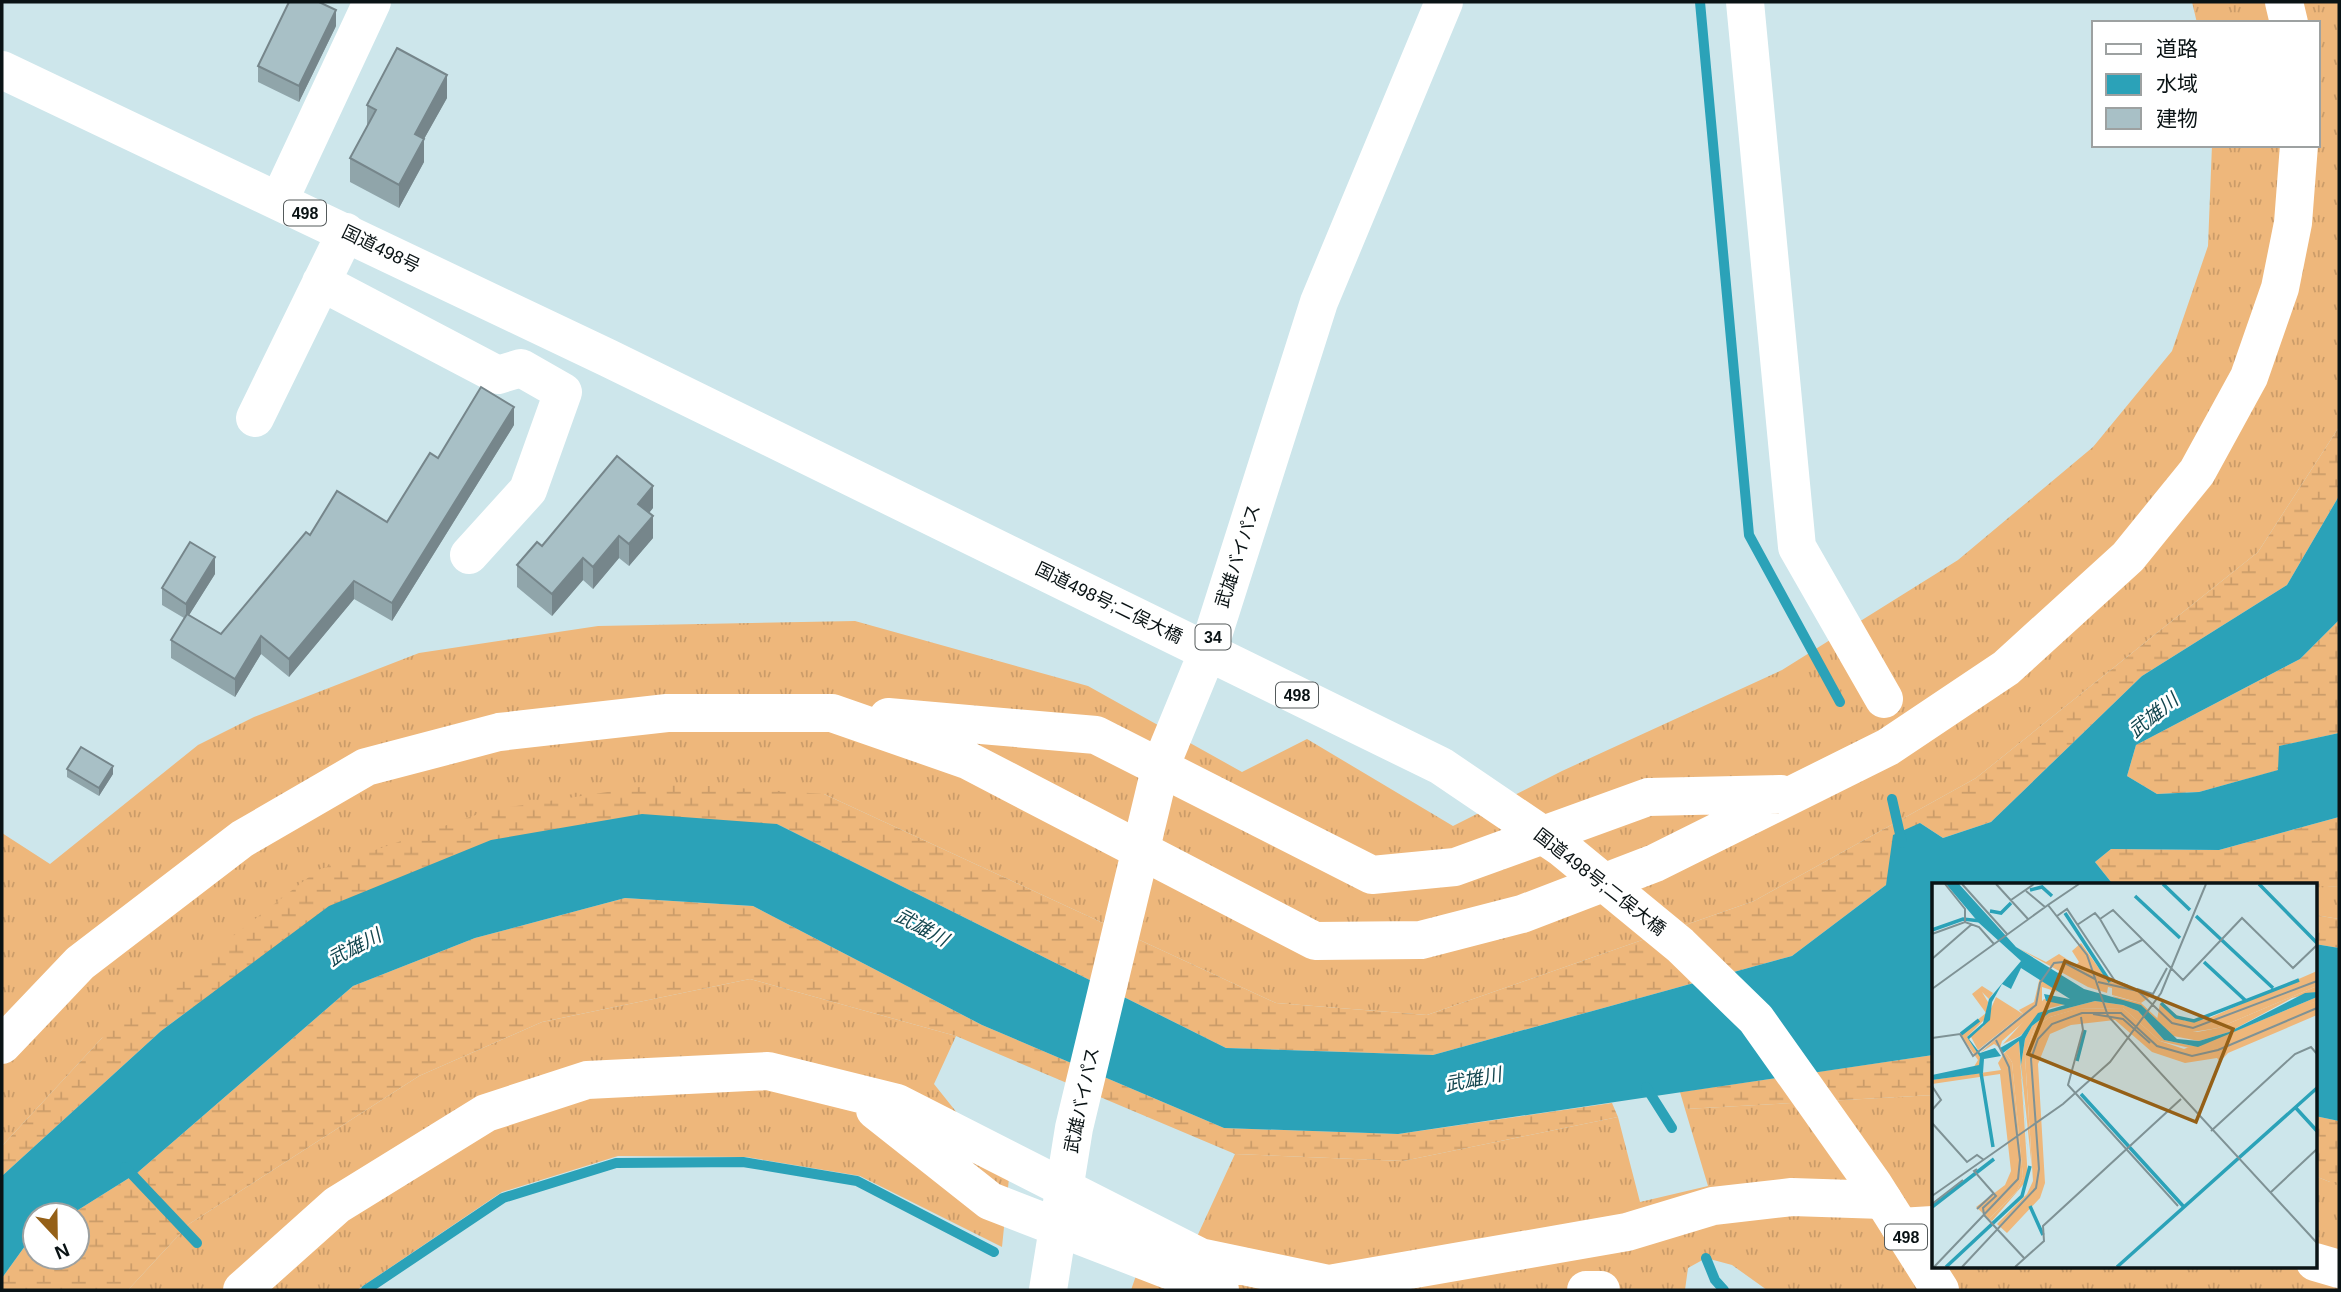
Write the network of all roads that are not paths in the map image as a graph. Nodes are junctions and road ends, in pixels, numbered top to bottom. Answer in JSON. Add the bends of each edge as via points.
{"nodes":[{"id":1,"x":372,"y":2,"type":"edge"},
{"id":2,"x":1444,"y":2,"type":"edge"},
{"id":3,"x":1745,"y":2,"type":"edge"},
{"id":4,"x":2284,"y":2,"type":"edge"},
{"id":5,"x":2289,"y":21,"type":"edge"},
{"id":6,"x":2,"y":70,"type":"edge"},
{"id":7,"x":2299,"y":147,"type":"edge"},
{"id":8,"x":279,"y":201,"type":"junction"},
{"id":9,"x":346,"y":232,"type":"junction"},
{"id":10,"x":321,"y":282,"type":"junction"},
{"id":11,"x":608,"y":358,"type":"joint"},
{"id":12,"x":255,"y":418,"type":"dead end"},
{"id":13,"x":469,"y":555,"type":"dead end"},
{"id":14,"x":1208,"y":651,"type":"junction"},
{"id":15,"x":1884,"y":699,"type":"dead end"},
{"id":16,"x":832,"y":713,"type":"junction"},
{"id":17,"x":1794,"y":793,"type":"junction"},
{"id":18,"x":2,"y":1045,"type":"edge"},
{"id":19,"x":851,"y":1091,"type":"junction"},
{"id":20,"x":1897,"y":1209,"type":"edge"},
{"id":21,"x":2316,"y":1262,"type":"edge"},
{"id":22,"x":2339,"y":1269,"type":"edge"},
{"id":23,"x":1329,"y":1284,"type":"junction"},
{"id":24,"x":242,"y":1290,"type":"edge"},
{"id":25,"x":1048,"y":1290,"type":"edge"},
{"id":26,"x":1220,"y":1290,"type":"edge"},
{"id":27,"x":1245,"y":1290,"type":"edge"},
{"id":28,"x":1586,"y":1290,"type":"edge"},
{"id":29,"x":1601,"y":1290,"type":"edge"},
{"id":30,"x":1940,"y":1290,"type":"edge"}],
"edges":[{"from":1,"to":8,"type":"main road"},
{"from":2,"to":14,"type":"main road","name":"武雄バイパス","number":"34","via":[[1319,302]]},
{"from":3,"to":15,"type":"main road","via":[[1797,547]]},
{"from":4,"to":5,"type":"main road"},
{"from":6,"to":8,"type":"main road","name":"国道498号","number":"498"},
{"from":7,"to":17,"type":"main road","via":[[2293,223],[2280,288],[2249,377],[2197,472],[2128,557],[2006,668],[1888,747]]},
{"from":8,"to":9,"type":"main road","name":"国道498号","number":"498"},
{"from":9,"to":10,"type":"main road"},
{"from":9,"to":11,"type":"main road","name":"国道498号","number":"498"},
{"from":10,"to":12,"type":"main road"},
{"from":10,"to":13,"type":"main road","via":[[498,375],[521,368],[563,392],[528,490]]},
{"from":11,"to":14,"type":"main road","name":"国道498号;二俣大橋","number":"498"},
{"from":14,"to":20,"type":"main road","name":"国道498号;二俣大橋","number":"498","via":[[1441,765],[1562,848],[1680,945],[1755,1020]]},
{"from":14,"to":25,"type":"main road","name":"武雄バイパス","number":"34","via":[[1161,765],[1074,1128]]},
{"from":16,"to":17,"type":"main road","via":[[1096,735],[1372,875],[1455,867],[1648,797]]},
{"from":16,"to":17,"type":"main road","via":[[967,760],[1315,941],[1421,940],[1522,915],[1655,863]]},
{"from":16,"to":18,"type":"main road","via":[[667,713],[512,730],[366,767],[242,839],[209,864],[80,963]]},
{"from":19,"to":23,"type":"main road","via":[[897,1102],[1200,1257]]},
{"from":19,"to":24,"type":"main road","via":[[768,1071],[587,1080],[486,1113],[337,1205]]},
{"from":19,"to":26,"type":"main road","via":[[990,1201]]},
{"from":20,"to":23,"type":"main road","via":[[1792,1197],[1713,1206],[1627,1231]]},
{"from":20,"to":30,"type":"main road","number":"498"},
{"from":21,"to":22,"type":"main road"},
{"from":23,"to":27,"type":"main road"},
{"from":28,"to":29,"type":"main road"}]}
